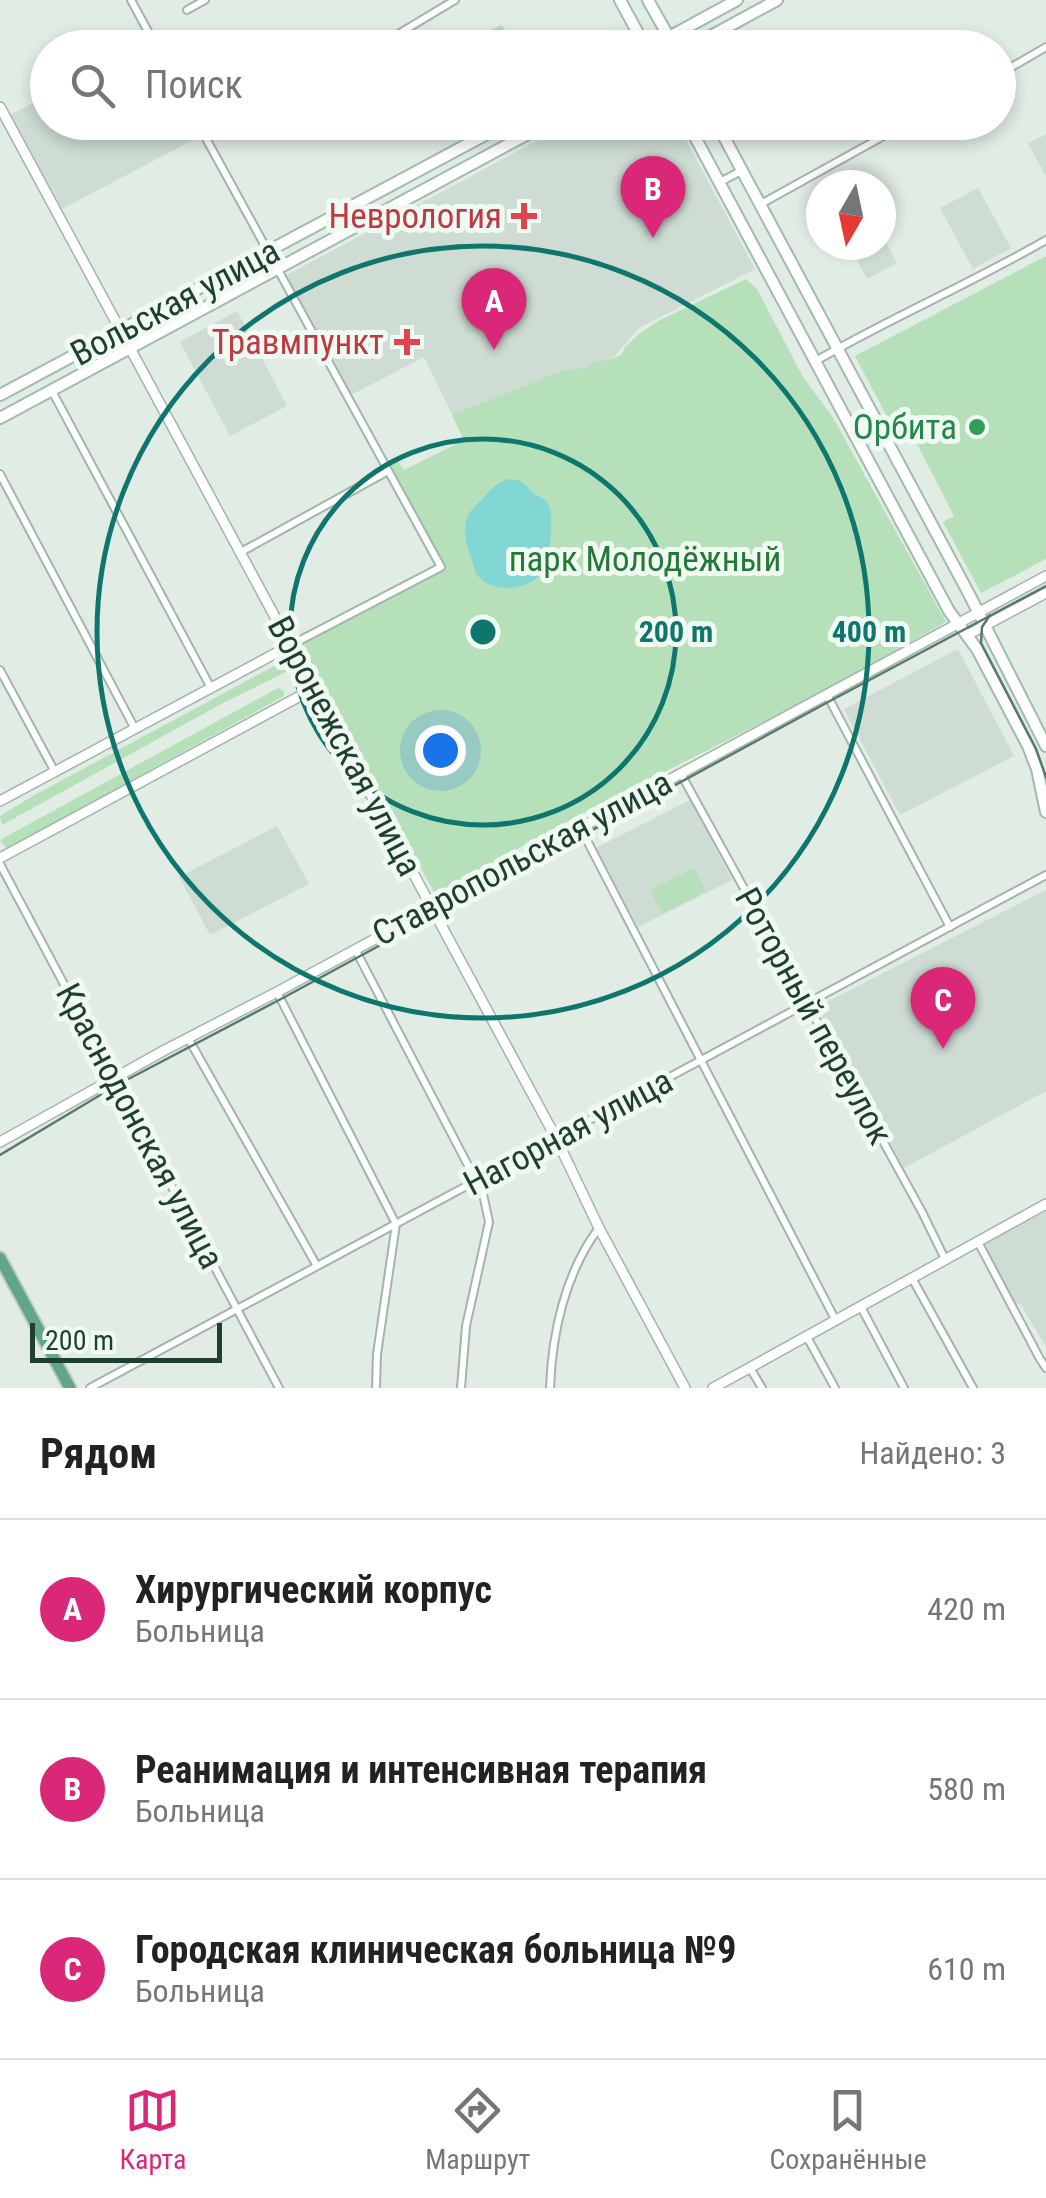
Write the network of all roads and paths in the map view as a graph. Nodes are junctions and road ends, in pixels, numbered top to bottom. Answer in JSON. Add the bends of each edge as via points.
{"nodes":[{"id":1,"x":131,"y":0,"type":"edge"},
{"id":2,"x":205,"y":0,"type":"edge"},
{"id":3,"x":454,"y":0,"type":"edge"},
{"id":4,"x":620,"y":0,"type":"edge"},
{"id":5,"x":648,"y":0,"type":"edge"},
{"id":6,"x":738,"y":0,"type":"edge"},
{"id":7,"x":777,"y":0,"type":"edge"},
{"id":8,"x":187,"y":10,"type":"dead end"},
{"id":9,"x":147,"y":30,"type":"edge"},
{"id":10,"x":405,"y":30,"type":"edge"},
{"id":11,"x":638,"y":30,"type":"edge"},
{"id":12,"x":665,"y":30,"type":"edge"},
{"id":13,"x":691,"y":30,"type":"edge"},
{"id":14,"x":722,"y":30,"type":"edge"},
{"id":15,"x":1046,"y":47,"type":"edge"},
{"id":16,"x":1016,"y":64,"type":"edge"},
{"id":17,"x":0,"y":106,"type":"edge"},
{"id":18,"x":207,"y":140,"type":"edge"},
{"id":19,"x":476,"y":140,"type":"edge"},
{"id":20,"x":517,"y":140,"type":"edge"},
{"id":21,"x":696,"y":140,"type":"edge"},
{"id":22,"x":726,"y":140,"type":"edge"},
{"id":23,"x":877,"y":140,"type":"edge"},
{"id":24,"x":742,"y":170,"type":"junction"},
{"id":25,"x":719,"y":183,"type":"junction"},
{"id":26,"x":760,"y":205,"type":"junction"},
{"id":27,"x":1046,"y":240,"type":"edge"},
{"id":28,"x":268,"y":252,"type":"junction"},
{"id":29,"x":277,"y":270,"type":"junction"},
{"id":30,"x":120,"y":331,"type":"junction"},
{"id":31,"x":130,"y":349,"type":"junction"},
{"id":32,"x":836,"y":349,"type":"junction"},
{"id":33,"x":814,"y":362,"type":"junction"},
{"id":34,"x":52,"y":391,"type":"junction"},
{"id":35,"x":0,"y":396,"type":"edge"},
{"id":36,"x":0,"y":418,"type":"edge"},
{"id":37,"x":388,"y":471,"type":"junction"},
{"id":38,"x":0,"y":474,"type":"edge"},
{"id":39,"x":241,"y":552,"type":"junction"},
{"id":40,"x":1046,"y":576,"type":"edge"},
{"id":41,"x":1046,"y":594,"type":"edge"},
{"id":42,"x":978,"y":613,"type":"junction"},
{"id":43,"x":958,"y":624,"type":"junction"},
{"id":44,"x":984,"y":626,"type":"junction"},
{"id":45,"x":967,"y":635,"type":"junction"},
{"id":46,"x":291,"y":645,"type":"junction"},
{"id":47,"x":0,"y":670,"type":"edge"},
{"id":48,"x":211,"y":688,"type":"junction"},
{"id":49,"x":315,"y":688,"type":"junction"},
{"id":50,"x":826,"y":694,"type":"junction"},
{"id":51,"x":135,"y":729,"type":"junction"},
{"id":52,"x":1046,"y":746,"type":"edge"},
{"id":53,"x":55,"y":772,"type":"junction"},
{"id":54,"x":680,"y":773,"type":"junction"},
{"id":55,"x":0,"y":801,"type":"edge"},
{"id":56,"x":1046,"y":812,"type":"edge"},
{"id":57,"x":580,"y":827,"type":"junction"},
{"id":58,"x":0,"y":862,"type":"edge"},
{"id":59,"x":1046,"y":875,"type":"edge"},
{"id":60,"x":432,"y":906,"type":"junction"},
{"id":61,"x":950,"y":927,"type":"junction"},
{"id":62,"x":354,"y":950,"type":"junction"},
{"id":63,"x":277,"y":992,"type":"junction"},
{"id":64,"x":806,"y":1004,"type":"junction"},
{"id":65,"x":188,"y":1038,"type":"junction"},
{"id":66,"x":700,"y":1061,"type":"junction"},
{"id":67,"x":114,"y":1078,"type":"junction"},
{"id":68,"x":556,"y":1138,"type":"junction"},
{"id":69,"x":0,"y":1142,"type":"edge"},
{"id":70,"x":475,"y":1182,"type":"junction"},
{"id":71,"x":1046,"y":1204,"type":"edge"},
{"id":72,"x":396,"y":1224,"type":"junction"},
{"id":73,"x":599,"y":1228,"type":"junction"},
{"id":74,"x":978,"y":1242,"type":"junction"},
{"id":75,"x":0,"y":1258,"type":"edge"},
{"id":76,"x":946,"y":1260,"type":"junction"},
{"id":77,"x":317,"y":1266,"type":"junction"},
{"id":78,"x":912,"y":1278,"type":"junction"},
{"id":79,"x":861,"y":1307,"type":"junction"},
{"id":80,"x":238,"y":1308,"type":"junction"},
{"id":81,"x":836,"y":1320,"type":"junction"},
{"id":82,"x":807,"y":1337,"type":"junction"},
{"id":83,"x":750,"y":1368,"type":"junction"},
{"id":84,"x":1046,"y":1368,"type":"edge"},
{"id":85,"x":70,"y":1388,"type":"edge"},
{"id":86,"x":90,"y":1388,"type":"edge"},
{"id":87,"x":279,"y":1388,"type":"edge"},
{"id":88,"x":376,"y":1388,"type":"edge"},
{"id":89,"x":461,"y":1388,"type":"edge"},
{"id":90,"x":550,"y":1388,"type":"edge"},
{"id":91,"x":685,"y":1388,"type":"edge"},
{"id":92,"x":713,"y":1388,"type":"edge"},
{"id":93,"x":762,"y":1388,"type":"edge"},
{"id":94,"x":834,"y":1388,"type":"edge"},
{"id":95,"x":904,"y":1388,"type":"edge"},
{"id":96,"x":972,"y":1388,"type":"edge"}],
"edges":[{"from":1,"to":9,"type":"street"},
{"from":2,"to":8,"type":"street"},
{"from":3,"to":10,"type":"street"},
{"from":4,"to":11,"type":"main road"},
{"from":5,"to":12,"type":"main road"},
{"from":6,"to":13,"type":"main road"},
{"from":7,"to":14,"type":"main road"},
{"from":15,"to":16,"type":"street"},
{"from":17,"to":30,"type":"street","name":"Воронежская улица"},
{"from":18,"to":28,"type":"street"},
{"from":19,"to":28,"type":"main road","name":"Вольская улица"},
{"from":20,"to":29,"type":"main road","name":"Вольская улица"},
{"from":21,"to":25,"type":"main road"},
{"from":22,"to":24,"type":"main road"},
{"from":23,"to":26,"type":"street"},
{"from":24,"to":25,"type":"street"},
{"from":24,"to":26,"type":"main road"},
{"from":25,"to":33,"type":"main road"},
{"from":26,"to":32,"type":"main road"},
{"from":27,"to":32,"type":"street"},
{"from":28,"to":29,"type":"street"},
{"from":28,"to":30,"type":"main road","name":"Вольская улица"},
{"from":29,"to":31,"type":"main road","name":"Вольская улица"},
{"from":29,"to":37,"type":"street"},
{"from":30,"to":31,"type":"street","name":"Воронежская улица"},
{"from":30,"to":35,"type":"main road","name":"Вольская улица"},
{"from":31,"to":34,"type":"main road","name":"Вольская улица"},
{"from":31,"to":39,"type":"street","name":"Воронежская улица"},
{"from":32,"to":33,"type":"street"},
{"from":32,"to":42,"type":"main road"},
{"from":33,"to":43,"type":"main road"},
{"from":34,"to":36,"type":"main road","name":"Вольская улица"},
{"from":34,"to":48,"type":"street"},
{"from":37,"to":39,"type":"street"},
{"from":37,"to":46,"type":"street","via":[[441,567]]},
{"from":38,"to":51,"type":"street"},
{"from":39,"to":46,"type":"street","name":"Воронежская улица"},
{"from":40,"to":42,"type":"street","name":"Ставропольская улица"},
{"from":41,"to":44,"type":"street"},
{"from":42,"to":43,"type":"street","name":"Ставропольская улица"},
{"from":42,"to":44,"type":"main road"},
{"from":43,"to":45,"type":"main road"},
{"from":43,"to":50,"type":"street","name":"Ставропольская улица"},
{"from":44,"to":45,"type":"street"},
{"from":44,"to":52,"type":"main road"},
{"from":45,"to":56,"type":"main road","via":[[1028,746]]},
{"from":46,"to":48,"type":"street"},
{"from":46,"to":49,"type":"street","name":"Воронежская улица"},
{"from":47,"to":53,"type":"street"},
{"from":48,"to":51,"type":"street"},
{"from":49,"to":58,"type":"street"},
{"from":49,"to":60,"type":"street","name":"Воронежская улица"},
{"from":50,"to":54,"type":"street","name":"Ставропольская улица"},
{"from":50,"to":61,"type":"street"},
{"from":51,"to":53,"type":"street"},
{"from":53,"to":55,"type":"street"},
{"from":54,"to":57,"type":"street","name":"Ставропольская улица"},
{"from":54,"to":64,"type":"street","name":"Роторный переулок"},
{"from":57,"to":60,"type":"street","name":"Ставропольская улица"},
{"from":57,"to":66,"type":"street"},
{"from":58,"to":67,"type":"street","name":"Краснодонская улица"},
{"from":59,"to":61,"type":"street","name":"Нагорная улица"},
{"from":60,"to":62,"type":"street","name":"Ставропольская улица"},
{"from":60,"to":68,"type":"street","name":"Воронежская улица"},
{"from":61,"to":64,"type":"street","name":"Нагорная улица"},
{"from":62,"to":63,"type":"street","name":"Ставропольская улица"},
{"from":62,"to":70,"type":"street"},
{"from":63,"to":65,"type":"street","name":"Ставропольская улица"},
{"from":63,"to":72,"type":"street"},
{"from":64,"to":66,"type":"street","name":"Нагорная улица"},
{"from":64,"to":76,"type":"street","name":"Роторный переулок"},
{"from":65,"to":67,"type":"street","name":"Ставропольская улица"},
{"from":65,"to":77,"type":"street"},
{"from":66,"to":68,"type":"street","name":"Нагорная улица"},
{"from":66,"to":81,"type":"street"},
{"from":67,"to":69,"type":"street","name":"Ставропольская улица"},
{"from":67,"to":80,"type":"street","name":"Краснодонская улица"},
{"from":68,"to":70,"type":"street","name":"Нагорная улица"},
{"from":68,"to":73,"type":"street","name":"Воронежская улица"},
{"from":70,"to":72,"type":"street","name":"Нагорная улица"},
{"from":70,"to":89,"type":"street","via":[[489,1222],[466,1326]]},
{"from":71,"to":74,"type":"street"},
{"from":72,"to":77,"type":"street","name":"Нагорная улица"},
{"from":72,"to":88,"type":"street"},
{"from":73,"to":90,"type":"street","via":[[584,1249],[557,1326]]},
{"from":73,"to":91,"type":"street","name":"Воронежская улица"},
{"from":74,"to":76,"type":"street"},
{"from":74,"to":84,"type":"street"},
{"from":75,"to":85,"type":"main road"},
{"from":76,"to":78,"type":"street"},
{"from":77,"to":80,"type":"street","name":"Нагорная улица"},
{"from":78,"to":79,"type":"street"},
{"from":78,"to":96,"type":"street"},
{"from":79,"to":81,"type":"street"},
{"from":79,"to":95,"type":"street"},
{"from":80,"to":86,"type":"street","name":"Нагорная улица"},
{"from":80,"to":87,"type":"street","name":"Краснодонская улица"},
{"from":81,"to":82,"type":"street"},
{"from":82,"to":83,"type":"street"},
{"from":82,"to":94,"type":"street"},
{"from":83,"to":92,"type":"street"},
{"from":83,"to":93,"type":"street"}]}
